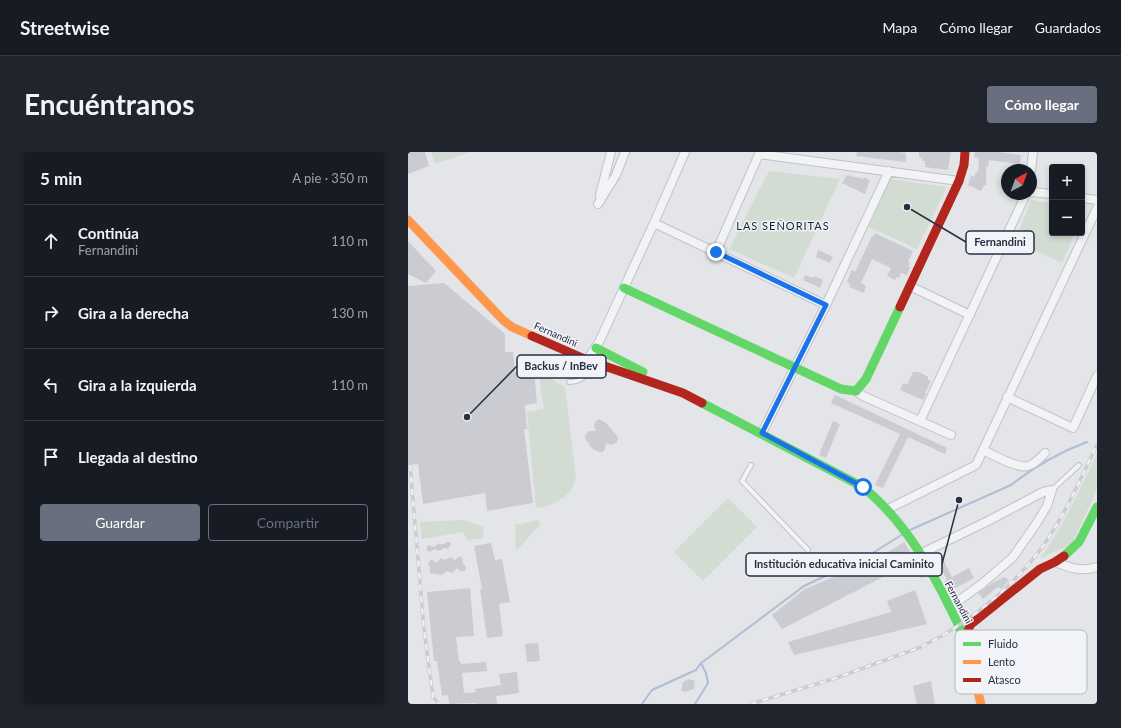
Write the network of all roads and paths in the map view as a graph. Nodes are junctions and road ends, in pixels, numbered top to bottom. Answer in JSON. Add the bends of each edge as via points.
{"nodes":[{"id":1,"x":611,"y":152,"type":"edge"},
{"id":2,"x":626,"y":152,"type":"edge"},
{"id":3,"x":684,"y":152,"type":"edge"},
{"id":4,"x":965,"y":152,"type":"edge"},
{"id":5,"x":1033,"y":152,"type":"edge"},
{"id":6,"x":760,"y":153,"type":"edge"},
{"id":7,"x":1032,"y":164,"type":"edge"},
{"id":8,"x":889,"y":171,"type":"junction"},
{"id":9,"x":959,"y":181,"type":"junction"},
{"id":10,"x":1037,"y":193,"type":"edge"},
{"id":11,"x":1049,"y":194,"type":"edge"},
{"id":12,"x":1085,"y":198,"type":"edge"},
{"id":13,"x":1023,"y":200,"type":"edge"},
{"id":14,"x":1097,"y":200,"type":"edge"},
{"id":15,"x":1097,"y":208,"type":"edge"},
{"id":16,"x":408,"y":220,"type":"edge"},
{"id":17,"x":654,"y":223,"type":"junction"},
{"id":18,"x":716,"y":252,"type":"junction"},
{"id":19,"x":910,"y":286,"type":"junction"},
{"id":20,"x":624,"y":288,"type":"junction"},
{"id":21,"x":826,"y":305,"type":"junction"},
{"id":22,"x":970,"y":315,"type":"junction"},
{"id":23,"x":596,"y":348,"type":"junction"},
{"id":24,"x":587,"y":360,"type":"junction"},
{"id":25,"x":794,"y":367,"type":"junction"},
{"id":26,"x":1097,"y":376,"type":"edge"},
{"id":27,"x":569,"y":382,"type":"dead end"},
{"id":28,"x":856,"y":390,"type":"junction"},
{"id":29,"x":683,"y":393,"type":"junction"},
{"id":30,"x":1007,"y":397,"type":"junction"},
{"id":31,"x":920,"y":421,"type":"junction"},
{"id":32,"x":762,"y":433,"type":"junction"},
{"id":33,"x":951,"y":436,"type":"dead end"},
{"id":34,"x":984,"y":450,"type":"junction"},
{"id":35,"x":1046,"y":453,"type":"dead end"},
{"id":36,"x":751,"y":464,"type":"dead end"},
{"id":37,"x":1079,"y":464,"type":"dead end"},
{"id":38,"x":1052,"y":490,"type":"junction"},
{"id":39,"x":1097,"y":507,"type":"edge"},
{"id":40,"x":888,"y":509,"type":"junction"},
{"id":41,"x":808,"y":550,"type":"dead end"},
{"id":42,"x":920,"y":554,"type":"junction"},
{"id":43,"x":1055,"y":562,"type":"junction"},
{"id":44,"x":1097,"y":567,"type":"edge"},
{"id":45,"x":950,"y":607,"type":"junction"},
{"id":46,"x":961,"y":630,"type":"edge"},
{"id":47,"x":968,"y":630,"type":"edge"},
{"id":48,"x":979,"y":694,"type":"edge"},
{"id":49,"x":985,"y":694,"type":"edge"},
{"id":50,"x":982,"y":704,"type":"edge"},
{"id":51,"x":988,"y":704,"type":"edge"}],
"edges":[{"from":1,"to":2,"type":"street","via":[[598,204]]},
{"from":3,"to":17,"type":"street"},
{"from":4,"to":9,"type":"street"},
{"from":5,"to":7,"type":"street"},
{"from":6,"to":8,"type":"street"},
{"from":6,"to":18,"type":"street"},
{"from":8,"to":9,"type":"street"},
{"from":8,"to":21,"type":"street"},
{"from":9,"to":19,"type":"street"},
{"from":10,"to":11,"type":"street"},
{"from":12,"to":14,"type":"street"},
{"from":13,"to":22,"type":"street"},
{"from":15,"to":30,"type":"street"},
{"from":16,"to":24,"type":"street","name":"Fernandini","via":[[508,324]]},
{"from":17,"to":18,"type":"street"},
{"from":17,"to":20,"type":"street"},
{"from":18,"to":21,"type":"street"},
{"from":19,"to":22,"type":"street"},
{"from":19,"to":28,"type":"street","via":[[866,379]]},
{"from":20,"to":23,"type":"street"},
{"from":20,"to":25,"type":"street"},
{"from":21,"to":25,"type":"street"},
{"from":22,"to":31,"type":"street"},
{"from":23,"to":24,"type":"street"},
{"from":23,"to":29,"type":"street"},
{"from":24,"to":27,"type":"lane","via":[[587,374],[576,382]]},
{"from":24,"to":29,"type":"street","name":"Fernandini"},
{"from":25,"to":28,"type":"street","via":[[849,392]]},
{"from":25,"to":32,"type":"street"},
{"from":26,"to":30,"type":"street","via":[[1073,428]]},
{"from":28,"to":31,"type":"street","via":[[863,396]]},
{"from":29,"to":32,"type":"street","name":"Fernandini"},
{"from":30,"to":34,"type":"street"},
{"from":31,"to":33,"type":"street"},
{"from":32,"to":40,"type":"street","name":"Fernandini","via":[[863,487]]},
{"from":34,"to":35,"type":"street","via":[[1016,465],[1027,466]]},
{"from":34,"to":40,"type":"street","via":[[976,465]]},
{"from":36,"to":41,"type":"lane","via":[[742,481]]},
{"from":37,"to":38,"type":"lane"},
{"from":38,"to":42,"type":"street","via":[[1043,492]]},
{"from":38,"to":45,"type":"street","via":[[1047,506],[1012,557],[983,583]]},
{"from":39,"to":43,"type":"street","via":[[1079,542]]},
{"from":40,"to":42,"type":"street","name":"Fernandini"},
{"from":42,"to":45,"type":"street","name":"Fernandini"},
{"from":43,"to":44,"type":"street","via":[[1087,570]]},
{"from":43,"to":47,"type":"street","via":[[1040,569],[970,625]]},
{"from":45,"to":46,"type":"street","name":"Fernandini"},
{"from":48,"to":50,"type":"street"},
{"from":49,"to":51,"type":"street"}]}
